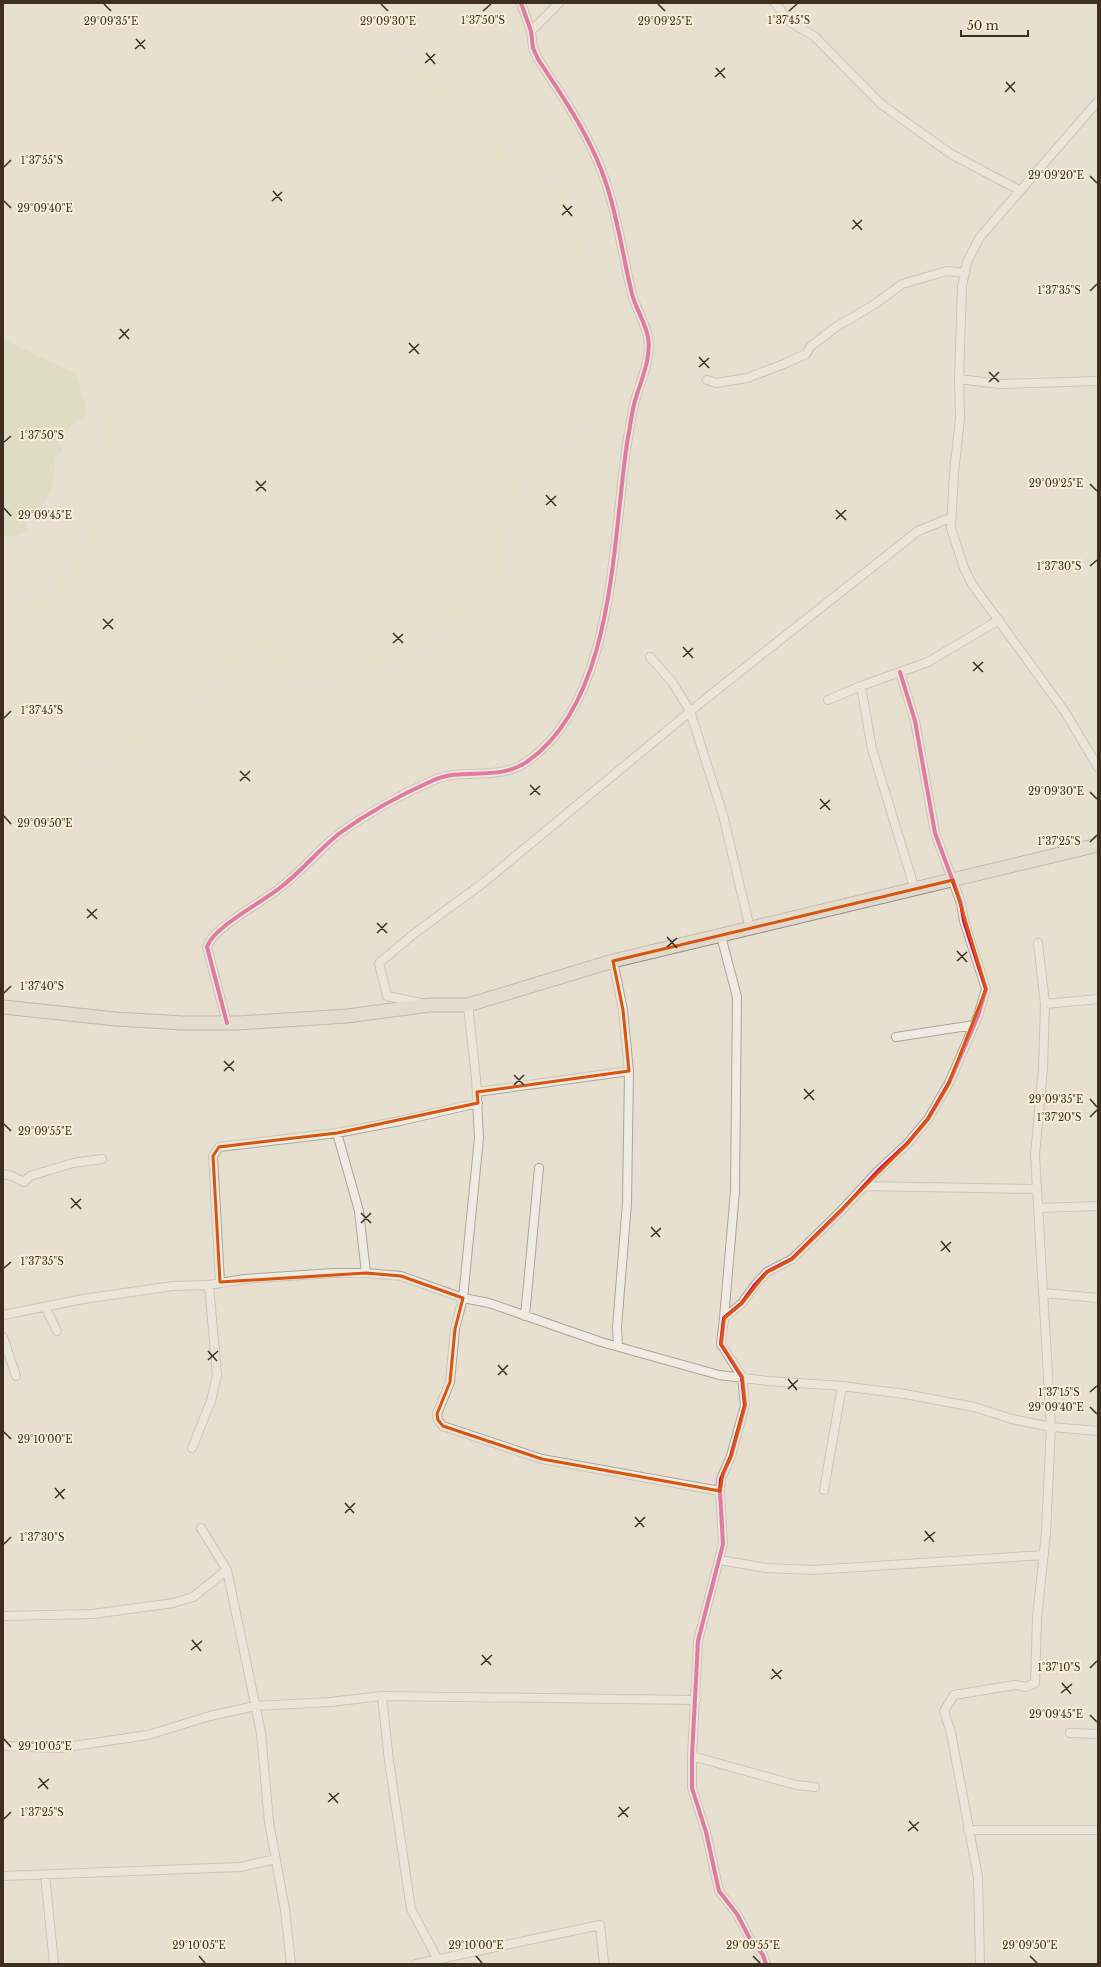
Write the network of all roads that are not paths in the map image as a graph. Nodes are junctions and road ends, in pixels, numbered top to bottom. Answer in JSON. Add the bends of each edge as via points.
{"nodes":[{"id":1,"x":521,"y":3,"type":"edge"},
{"id":2,"x":559,"y":3,"type":"edge"},
{"id":3,"x":775,"y":3,"type":"edge"},
{"id":4,"x":531,"y":31,"type":"junction"},
{"id":5,"x":1098,"y":101,"type":"edge"},
{"id":6,"x":1019,"y":190,"type":"junction"},
{"id":7,"x":965,"y":273,"type":"junction"},
{"id":8,"x":959,"y":379,"type":"junction"},
{"id":9,"x":707,"y":380,"type":"dead end"},
{"id":10,"x":1098,"y":381,"type":"edge"},
{"id":11,"x":950,"y":518,"type":"junction"},
{"id":12,"x":999,"y":620,"type":"junction"},
{"id":13,"x":650,"y":657,"type":"dead end"},
{"id":14,"x":900,"y":672,"type":"junction"},
{"id":15,"x":861,"y":686,"type":"junction"},
{"id":16,"x":828,"y":700,"type":"dead end"},
{"id":17,"x":690,"y":711,"type":"junction"},
{"id":18,"x":1098,"y":767,"type":"edge"},
{"id":19,"x":1098,"y":845,"type":"edge"},
{"id":20,"x":953,"y":880,"type":"junction"},
{"id":21,"x":915,"y":890,"type":"junction"},
{"id":22,"x":750,"y":929,"type":"junction"},
{"id":23,"x":721,"y":936,"type":"junction"},
{"id":24,"x":1038,"y":943,"type":"dead end"},
{"id":25,"x":613,"y":961,"type":"junction"},
{"id":26,"x":1098,"y":999,"type":"edge"},
{"id":27,"x":1045,"y":1004,"type":"junction"},
{"id":28,"x":430,"y":1005,"type":"junction"},
{"id":29,"x":468,"y":1005,"type":"junction"},
{"id":30,"x":3,"y":1007,"type":"edge"},
{"id":31,"x":227,"y":1023,"type":"junction"},
{"id":32,"x":974,"y":1025,"type":"junction"},
{"id":33,"x":896,"y":1037,"type":"dead end"},
{"id":34,"x":629,"y":1071,"type":"junction"},
{"id":35,"x":477,"y":1092,"type":"junction"},
{"id":36,"x":478,"y":1103,"type":"junction"},
{"id":37,"x":337,"y":1133,"type":"junction"},
{"id":38,"x":102,"y":1159,"type":"dead end"},
{"id":39,"x":539,"y":1168,"type":"dead end"},
{"id":40,"x":3,"y":1174,"type":"edge"},
{"id":41,"x":864,"y":1186,"type":"junction"},
{"id":42,"x":1037,"y":1189,"type":"junction"},
{"id":43,"x":1098,"y":1206,"type":"edge"},
{"id":44,"x":1038,"y":1208,"type":"junction"},
{"id":45,"x":366,"y":1273,"type":"junction"},
{"id":46,"x":220,"y":1282,"type":"junction"},
{"id":47,"x":208,"y":1285,"type":"junction"},
{"id":48,"x":1044,"y":1293,"type":"junction"},
{"id":49,"x":463,"y":1298,"type":"junction"},
{"id":50,"x":1098,"y":1298,"type":"edge"},
{"id":51,"x":45,"y":1306,"type":"junction"},
{"id":52,"x":3,"y":1315,"type":"edge"},
{"id":53,"x":525,"y":1316,"type":"junction"},
{"id":54,"x":724,"y":1318,"type":"junction"},
{"id":55,"x":57,"y":1332,"type":"dead end"},
{"id":56,"x":3,"y":1337,"type":"edge"},
{"id":57,"x":618,"y":1346,"type":"junction"},
{"id":58,"x":16,"y":1376,"type":"dead end"},
{"id":59,"x":742,"y":1377,"type":"junction"},
{"id":60,"x":842,"y":1386,"type":"junction"},
{"id":61,"x":1051,"y":1427,"type":"junction"},
{"id":62,"x":1098,"y":1431,"type":"edge"},
{"id":63,"x":192,"y":1448,"type":"dead end"},
{"id":64,"x":824,"y":1490,"type":"dead end"},
{"id":65,"x":720,"y":1492,"type":"junction"},
{"id":66,"x":200,"y":1528,"type":"dead end"},
{"id":67,"x":1044,"y":1555,"type":"junction"},
{"id":68,"x":720,"y":1560,"type":"junction"},
{"id":69,"x":226,"y":1570,"type":"junction"},
{"id":70,"x":3,"y":1616,"type":"edge"},
{"id":71,"x":382,"y":1696,"type":"junction"},
{"id":72,"x":696,"y":1700,"type":"junction"},
{"id":73,"x":255,"y":1706,"type":"junction"},
{"id":74,"x":1070,"y":1733,"type":"dead end"},
{"id":75,"x":1098,"y":1734,"type":"edge"},
{"id":76,"x":3,"y":1746,"type":"edge"},
{"id":77,"x":692,"y":1756,"type":"junction"},
{"id":78,"x":815,"y":1787,"type":"dead end"},
{"id":79,"x":968,"y":1830,"type":"junction"},
{"id":80,"x":1098,"y":1830,"type":"edge"},
{"id":81,"x":276,"y":1859,"type":"junction"},
{"id":82,"x":45,"y":1875,"type":"junction"},
{"id":83,"x":3,"y":1876,"type":"edge"},
{"id":84,"x":438,"y":1960,"type":"junction"},
{"id":85,"x":54,"y":1964,"type":"edge"},
{"id":86,"x":291,"y":1964,"type":"edge"},
{"id":87,"x":416,"y":1964,"type":"edge"},
{"id":88,"x":604,"y":1964,"type":"edge"},
{"id":89,"x":766,"y":1964,"type":"edge"},
{"id":90,"x":980,"y":1964,"type":"edge"}],
"edges":[{"from":1,"to":4,"type":"street"},
{"from":2,"to":4,"type":"street"},
{"from":3,"to":6,"type":"street","via":[[790,22],[814,36],[881,104],[951,154]]},
{"from":4,"to":31,"type":"street","via":[[533,48],[585,133],[606,182],[632,295],[649,347],[633,408],[598,646],[583,688],[563,727],[540,752],[525,763],[505,772],[438,778],[374,810],[338,834],[282,887],[233,920],[210,940],[207,947]]},
{"from":5,"to":6,"type":"street"},
{"from":6,"to":7,"type":"street","via":[[980,236],[967,262]]},
{"from":7,"to":8,"type":"street","via":[[962,286]]},
{"from":7,"to":9,"type":"street","via":[[947,271],[902,284],[875,304],[836,327],[811,346],[806,354],[784,364],[747,378],[716,383]]},
{"from":8,"to":10,"type":"street","via":[[1000,384]]},
{"from":8,"to":11,"type":"street","via":[[960,418]]},
{"from":11,"to":12,"type":"street","via":[[964,568],[972,584]]},
{"from":11,"to":17,"type":"street","via":[[918,531]]},
{"from":12,"to":14,"type":"street","via":[[928,662]]},
{"from":12,"to":18,"type":"street","via":[[1065,712]]},
{"from":13,"to":17,"type":"street","via":[[672,682]]},
{"from":14,"to":15,"type":"street"},
{"from":14,"to":20,"type":"street","via":[[915,721],[935,833]]},
{"from":15,"to":16,"type":"street"},
{"from":15,"to":21,"type":"street","via":[[872,749]]},
{"from":17,"to":22,"type":"street","via":[[723,815]]},
{"from":17,"to":28,"type":"street","via":[[482,883],[415,932],[379,963],[386,996]]},
{"from":19,"to":20,"type":"highway"},
{"from":20,"to":21,"type":"highway"},
{"from":20,"to":32,"type":"street","via":[[986,989]]},
{"from":21,"to":22,"type":"highway"},
{"from":22,"to":23,"type":"highway"},
{"from":23,"to":25,"type":"highway"},
{"from":23,"to":54,"type":"street","via":[[737,997],[735,1191]]},
{"from":24,"to":27,"type":"street"},
{"from":25,"to":29,"type":"highway"},
{"from":25,"to":34,"type":"street","via":[[623,1010]]},
{"from":26,"to":27,"type":"street"},
{"from":27,"to":42,"type":"street","via":[[1043,1068],[1035,1155]]},
{"from":28,"to":29,"type":"highway"},
{"from":28,"to":31,"type":"highway","via":[[347,1016]]},
{"from":29,"to":35,"type":"street"},
{"from":30,"to":31,"type":"highway","via":[[153,1022]]},
{"from":32,"to":33,"type":"street"},
{"from":32,"to":41,"type":"street","via":[[949,1083],[928,1119],[907,1144]]},
{"from":34,"to":35,"type":"street"},
{"from":34,"to":57,"type":"street","via":[[627,1203]]},
{"from":35,"to":36,"type":"street"},
{"from":36,"to":37,"type":"street"},
{"from":36,"to":49,"type":"street","via":[[479,1138]]},
{"from":37,"to":45,"type":"street","via":[[359,1211]]},
{"from":37,"to":46,"type":"street","via":[[220,1147],[215,1151],[213,1156]]},
{"from":38,"to":40,"type":"street","via":[[73,1163],[30,1176],[24,1182]]},
{"from":39,"to":53,"type":"street"},
{"from":41,"to":42,"type":"street"},
{"from":41,"to":54,"type":"street","via":[[792,1259],[767,1272],[755,1284],[742,1304]]},
{"from":42,"to":44,"type":"street"},
{"from":43,"to":44,"type":"street"},
{"from":44,"to":48,"type":"street"},
{"from":45,"to":46,"type":"street","via":[[310,1274]]},
{"from":45,"to":49,"type":"street","via":[[401,1276]]},
{"from":46,"to":47,"type":"street"},
{"from":47,"to":51,"type":"street","via":[[173,1286]]},
{"from":47,"to":63,"type":"street","via":[[217,1375],[212,1401]]},
{"from":48,"to":50,"type":"street"},
{"from":48,"to":61,"type":"street"},
{"from":49,"to":53,"type":"street","via":[[489,1303]]},
{"from":49,"to":65,"type":"street","via":[[455,1329],[450,1382],[437,1414],[443,1426],[542,1459]]},
{"from":51,"to":52,"type":"street"},
{"from":51,"to":55,"type":"street"},
{"from":53,"to":57,"type":"street"},
{"from":54,"to":59,"type":"street","via":[[721,1344]]},
{"from":56,"to":58,"type":"street"},
{"from":57,"to":59,"type":"street","via":[[719,1375]]},
{"from":59,"to":60,"type":"street"},
{"from":59,"to":65,"type":"street","via":[[745,1405],[731,1456],[723,1473]]},
{"from":60,"to":61,"type":"street","via":[[938,1399]]},
{"from":60,"to":64,"type":"street"},
{"from":61,"to":62,"type":"street"},
{"from":61,"to":67,"type":"street"},
{"from":65,"to":68,"type":"street","via":[[723,1544]]},
{"from":66,"to":69,"type":"street"},
{"from":67,"to":68,"type":"street","via":[[813,1570],[766,1568]]},
{"from":67,"to":79,"type":"street","via":[[1037,1618],[1035,1683],[1026,1687],[1015,1685],[954,1695],[944,1711],[951,1733]]},
{"from":68,"to":72,"type":"street","via":[[698,1642]]},
{"from":69,"to":70,"type":"street","via":[[194,1597],[173,1603],[93,1614]]},
{"from":69,"to":73,"type":"street"},
{"from":71,"to":72,"type":"street"},
{"from":71,"to":73,"type":"street"},
{"from":71,"to":84,"type":"street","via":[[411,1908]]},
{"from":72,"to":77,"type":"street"},
{"from":73,"to":76,"type":"street","via":[[210,1716],[148,1735],[60,1748]]},
{"from":73,"to":81,"type":"street","via":[[261,1733],[269,1822]]},
{"from":74,"to":75,"type":"street"},
{"from":77,"to":78,"type":"street","via":[[796,1785]]},
{"from":77,"to":89,"type":"street","via":[[693,1795],[706,1832],[719,1892],[736,1914]]},
{"from":79,"to":80,"type":"street"},
{"from":79,"to":90,"type":"street","via":[[978,1877]]},
{"from":81,"to":82,"type":"street","via":[[240,1867]]},
{"from":81,"to":86,"type":"street"},
{"from":82,"to":83,"type":"street"},
{"from":82,"to":85,"type":"street"},
{"from":84,"to":87,"type":"street"},
{"from":84,"to":88,"type":"street","via":[[600,1924]]}]}
